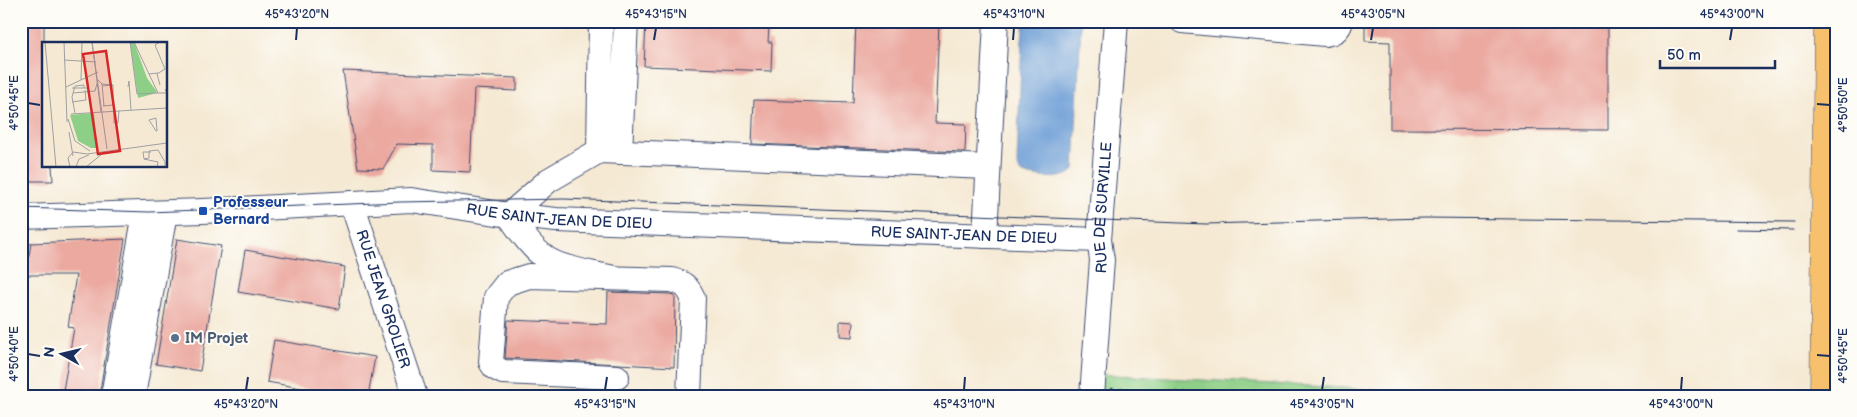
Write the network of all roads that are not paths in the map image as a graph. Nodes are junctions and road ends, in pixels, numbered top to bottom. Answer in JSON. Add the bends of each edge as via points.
{"nodes":[{"id":1,"x":602,"y":21,"type":"edge"},
{"id":2,"x":626,"y":21,"type":"edge"},
{"id":3,"x":996,"y":21,"type":"edge"},
{"id":4,"x":1116,"y":21,"type":"edge"},
{"id":5,"x":1182,"y":21,"type":"edge"},
{"id":6,"x":1341,"y":21,"type":"edge"},
{"id":7,"x":1828,"y":21,"type":"edge"},
{"id":8,"x":609,"y":152,"type":"junction"},
{"id":9,"x":988,"y":167,"type":"junction"},
{"id":10,"x":352,"y":203,"type":"junction"},
{"id":11,"x":155,"y":213,"type":"junction"},
{"id":12,"x":508,"y":215,"type":"junction"},
{"id":13,"x":21,"y":218,"type":"edge"},
{"id":14,"x":985,"y":236,"type":"junction"},
{"id":15,"x":1099,"y":240,"type":"junction"},
{"id":16,"x":614,"y":278,"type":"junction"},
{"id":17,"x":1826,"y":308,"type":"junction"},
{"id":18,"x":621,"y":390,"type":"edge"},
{"id":19,"x":113,"y":396,"type":"edge"},
{"id":20,"x":133,"y":396,"type":"edge"},
{"id":21,"x":415,"y":396,"type":"edge"},
{"id":22,"x":689,"y":396,"type":"edge"},
{"id":23,"x":1092,"y":396,"type":"edge"},
{"id":24,"x":1810,"y":396,"type":"edge"},
{"id":25,"x":1824,"y":396,"type":"edge"}],
"edges":[{"from":1,"to":8,"type":"street"},
{"from":2,"to":8,"type":"street"},
{"from":3,"to":9,"type":"street"},
{"from":4,"to":15,"type":"street","name":"RUE DE SURVILLE"},
{"from":5,"to":6,"type":"street","via":[[1325,34],[1333,33]]},
{"from":7,"to":17,"type":"highway"},
{"from":8,"to":9,"type":"street"},
{"from":8,"to":12,"type":"street","via":[[549,180]]},
{"from":9,"to":14,"type":"street"},
{"from":10,"to":11,"type":"street","name":"RUE SAINT-JEAN DE DIEU"},
{"from":10,"to":12,"type":"street","name":"RUE SAINT-JEAN DE DIEU","via":[[411,200]]},
{"from":10,"to":21,"type":"street","name":"RUE JEAN GROLIER"},
{"from":11,"to":13,"type":"street","name":"RUE SAINT-JEAN DE DIEU"},
{"from":11,"to":19,"type":"street"},
{"from":11,"to":20,"type":"street"},
{"from":12,"to":14,"type":"street","name":"RUE SAINT-JEAN DE DIEU","via":[[556,220]]},
{"from":12,"to":16,"type":"street","via":[[548,260]]},
{"from":14,"to":15,"type":"street","name":"RUE SAINT-JEAN DE DIEU"},
{"from":15,"to":23,"type":"street","name":"RUE DE SURVILLE","via":[[1102,260]]},
{"from":16,"to":18,"type":"street","via":[[529,276],[507,283],[496,297],[491,362],[503,372]]},
{"from":16,"to":22,"type":"street","via":[[672,280],[689,288],[693,298]]},
{"from":17,"to":24,"type":"highway"},
{"from":17,"to":25,"type":"highway"}]}
